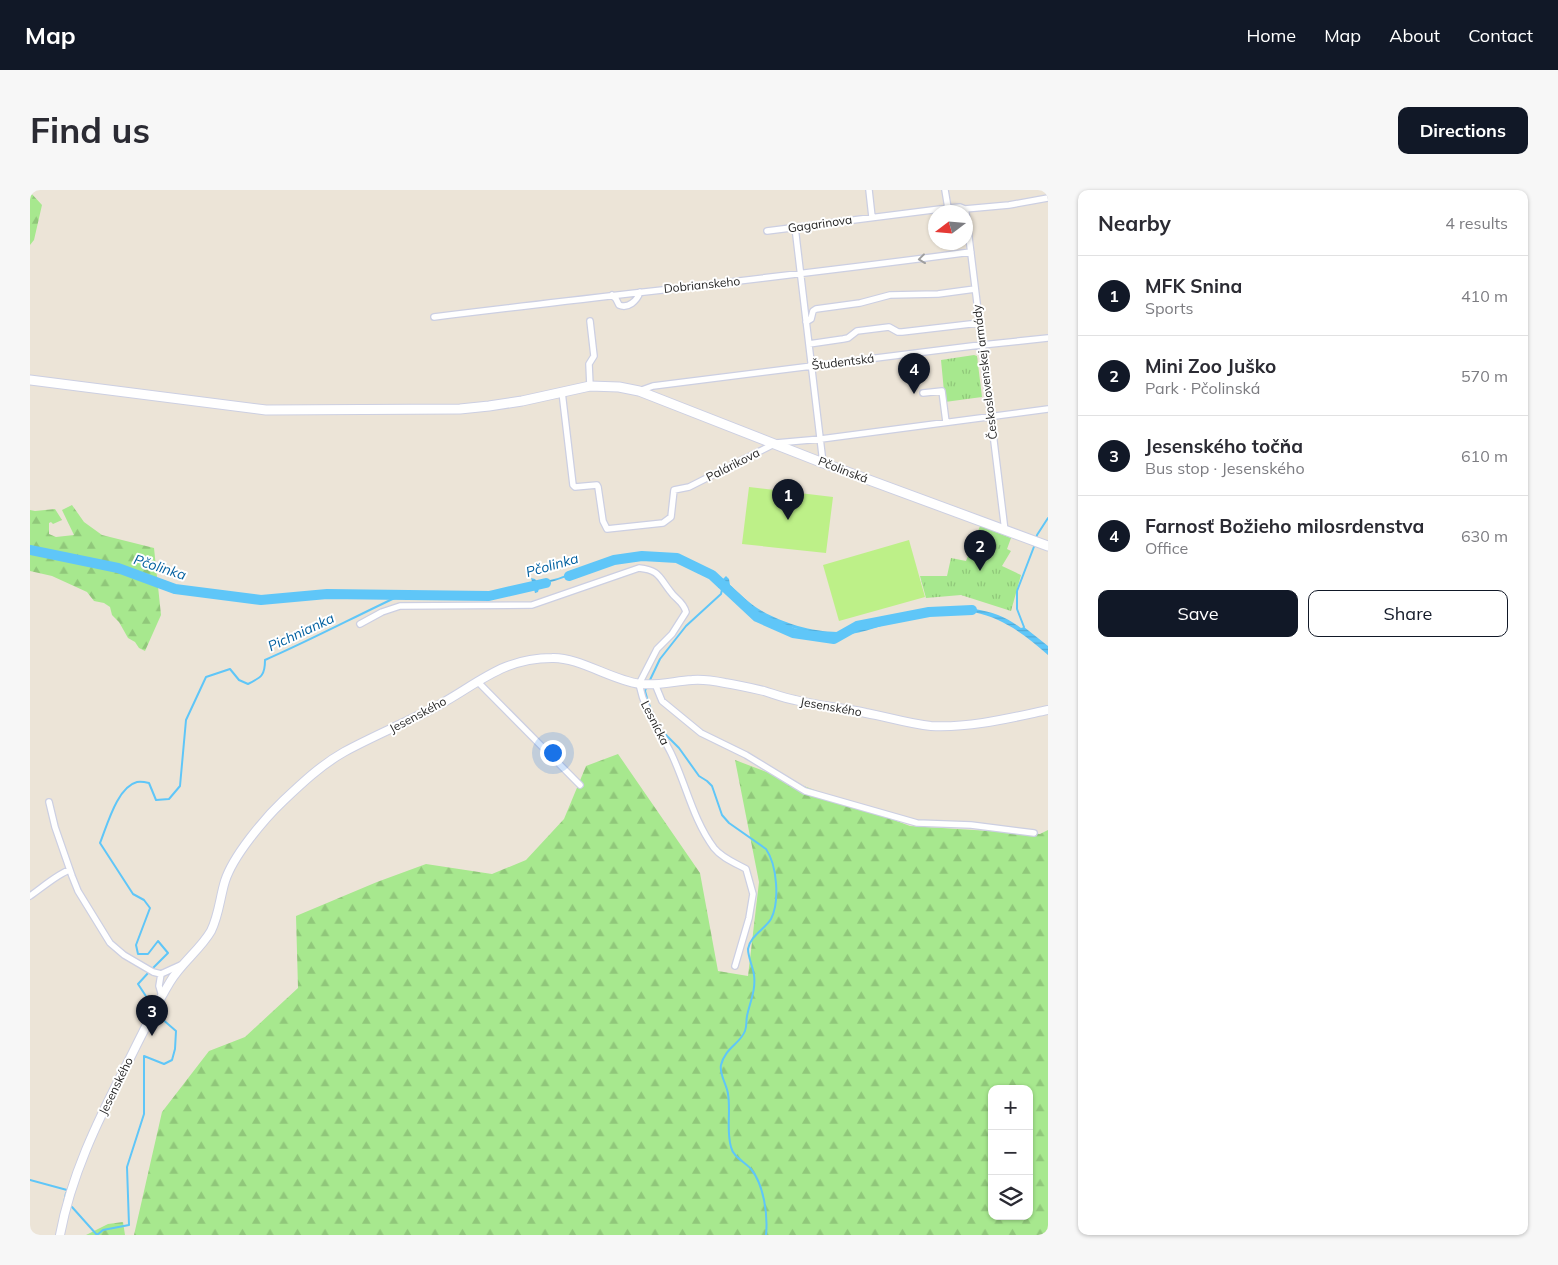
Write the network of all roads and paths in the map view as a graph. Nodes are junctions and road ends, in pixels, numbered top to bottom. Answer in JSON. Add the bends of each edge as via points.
{"nodes":[{"id":1,"x":869,"y":190,"type":"edge"},
{"id":2,"x":945,"y":190,"type":"edge"},
{"id":3,"x":1048,"y":198,"type":"edge"},
{"id":4,"x":948,"y":205,"type":"edge"},
{"id":5,"x":928,"y":210,"type":"edge"},
{"id":6,"x":973,"y":211,"type":"edge"},
{"id":7,"x":872,"y":217,"type":"junction"},
{"id":8,"x":794,"y":227,"type":"junction"},
{"id":9,"x":767,"y":231,"type":"dead end"},
{"id":10,"x":971,"y":252,"type":"joint"},
{"id":11,"x":800,"y":274,"type":"junction"},
{"id":12,"x":975,"y":289,"type":"junction"},
{"id":13,"x":640,"y":292,"type":"junction"},
{"id":14,"x":612,"y":295,"type":"junction"},
{"id":15,"x":434,"y":317,"type":"dead end"},
{"id":16,"x":590,"y":321,"type":"dead end"},
{"id":17,"x":806,"y":322,"type":"junction"},
{"id":18,"x":980,"y":323,"type":"junction"},
{"id":19,"x":1047,"y":338,"type":"edge"},
{"id":20,"x":809,"y":344,"type":"junction"},
{"id":21,"x":982,"y":345,"type":"junction"},
{"id":22,"x":812,"y":366,"type":"junction"},
{"id":23,"x":30,"y":380,"type":"edge"},
{"id":24,"x":590,"y":386,"type":"junction"},
{"id":25,"x":639,"y":391,"type":"junction"},
{"id":26,"x":562,"y":392,"type":"junction"},
{"id":27,"x":923,"y":393,"type":"dead end"},
{"id":28,"x":1048,"y":409,"type":"edge"},
{"id":29,"x":991,"y":416,"type":"junction"},
{"id":30,"x":946,"y":422,"type":"junction"},
{"id":31,"x":821,"y":439,"type":"junction"},
{"id":32,"x":776,"y":443,"type":"junction"},
{"id":33,"x":823,"y":462,"type":"junction"},
{"id":34,"x":1005,"y":531,"type":"junction"},
{"id":35,"x":1040,"y":543,"type":"edge"},
{"id":36,"x":360,"y":624,"type":"dead end"},
{"id":37,"x":478,"y":682,"type":"junction"},
{"id":38,"x":639,"y":684,"type":"junction"},
{"id":39,"x":655,"y":684,"type":"junction"},
{"id":40,"x":1048,"y":710,"type":"edge"},
{"id":41,"x":580,"y":785,"type":"dead end"},
{"id":42,"x":49,"y":802,"type":"dead end"},
{"id":43,"x":1034,"y":833,"type":"dead end"},
{"id":44,"x":70,"y":870,"type":"junction"},
{"id":45,"x":30,"y":896,"type":"edge"},
{"id":46,"x":183,"y":964,"type":"junction"},
{"id":47,"x":735,"y":966,"type":"dead end"},
{"id":48,"x":161,"y":974,"type":"junction"},
{"id":49,"x":162,"y":997,"type":"junction"},
{"id":50,"x":60,"y":1235,"type":"edge"}],
"edges":[{"from":1,"to":7,"type":"street"},
{"from":2,"to":4,"type":"street"},
{"from":3,"to":6,"type":"street","name":"Gagarinova"},
{"from":5,"to":7,"type":"street","name":"Gagarinova"},
{"from":7,"to":8,"type":"street","name":"Gagarinova"},
{"from":8,"to":9,"type":"street","name":"Gagarinova"},
{"from":8,"to":11,"type":"street"},
{"from":10,"to":11,"type":"street","name":"Dobrianskeho","one_way":true},
{"from":10,"to":12,"type":"street","name":"Československej armády"},
{"from":11,"to":13,"type":"street","name":"Dobrianskeho"},
{"from":11,"to":17,"type":"street"},
{"from":12,"to":17,"type":"street","via":[[890,295],[816,309]]},
{"from":12,"to":18,"type":"street","name":"Československej armády"},
{"from":13,"to":14,"type":"street","name":"Dobrianskeho"},
{"from":13,"to":14,"type":"street","via":[[631,304],[622,306]]},
{"from":14,"to":15,"type":"street","name":"Dobrianskeho"},
{"from":16,"to":24,"type":"street","via":[[594,356],[589,364]]},
{"from":17,"to":20,"type":"street"},
{"from":18,"to":20,"type":"street","via":[[902,332],[888,327],[857,331],[843,339]]},
{"from":18,"to":21,"type":"street","name":"Československej armády"},
{"from":19,"to":21,"type":"street","name":"Študentská"},
{"from":20,"to":22,"type":"street"},
{"from":21,"to":22,"type":"street","name":"Študentská"},
{"from":21,"to":29,"type":"street","name":"Československej armády"},
{"from":22,"to":25,"type":"street","name":"Študentská","via":[[653,386]]},
{"from":22,"to":31,"type":"street"},
{"from":23,"to":26,"type":"main road","name":"Pčolinská","via":[[266,410],[460,409]]},
{"from":24,"to":25,"type":"main road","name":"Pčolinská"},
{"from":24,"to":26,"type":"main road","name":"Pčolinská"},
{"from":25,"to":32,"type":"main road","name":"Pčolinská"},
{"from":26,"to":32,"type":"street","name":"Palárikova","via":[[573,485],[597,485],[607,529],[663,523],[672,517],[674,490],[689,486]]},
{"from":27,"to":30,"type":"street","via":[[942,391]]},
{"from":28,"to":29,"type":"street","name":"Palárikova"},
{"from":29,"to":30,"type":"street","name":"Palárikova"},
{"from":29,"to":34,"type":"street","name":"Československej armády"},
{"from":30,"to":31,"type":"street","name":"Palárikova"},
{"from":31,"to":32,"type":"street","name":"Palárikova"},
{"from":31,"to":33,"type":"street"},
{"from":32,"to":33,"type":"main road","name":"Pčolinská"},
{"from":33,"to":34,"type":"main road","name":"Pčolinská"},
{"from":34,"to":35,"type":"main road","name":"Pčolinská"},
{"from":36,"to":38,"type":"street","name":"Lesnícka","via":[[400,606],[532,605],[639,568],[648,569],[662,578],[684,604],[686,612],[672,634],[657,649]]},
{"from":37,"to":38,"type":"street","name":"Jesenského","via":[[517,661],[556,657]]},
{"from":37,"to":41,"type":"street"},
{"from":37,"to":46,"type":"street","name":"Jesenského","via":[[415,719],[331,760],[279,805],[226,876],[217,918],[210,933]]},
{"from":38,"to":39,"type":"street","name":"Jesenského"},
{"from":38,"to":47,"type":"street","name":"Lesnícka","via":[[642,700],[671,753],[695,813],[713,846],[721,855],[746,869],[753,894]]},
{"from":39,"to":40,"type":"street","name":"Jesenského","via":[[694,679],[722,682],[794,700],[932,726],[962,725]]},
{"from":39,"to":43,"type":"street","via":[[662,702],[701,732],[805,791],[917,823],[971,825]]},
{"from":42,"to":44,"type":"street"},
{"from":44,"to":45,"type":"street","via":[[63,871]]},
{"from":44,"to":48,"type":"street","via":[[78,891],[110,943],[124,955]]},
{"from":46,"to":48,"type":"street"},
{"from":46,"to":49,"type":"street","name":"Jesenského"},
{"from":48,"to":49,"type":"street"},
{"from":49,"to":50,"type":"street","name":"Jesenského","via":[[106,1104],[70,1193]]}]}
